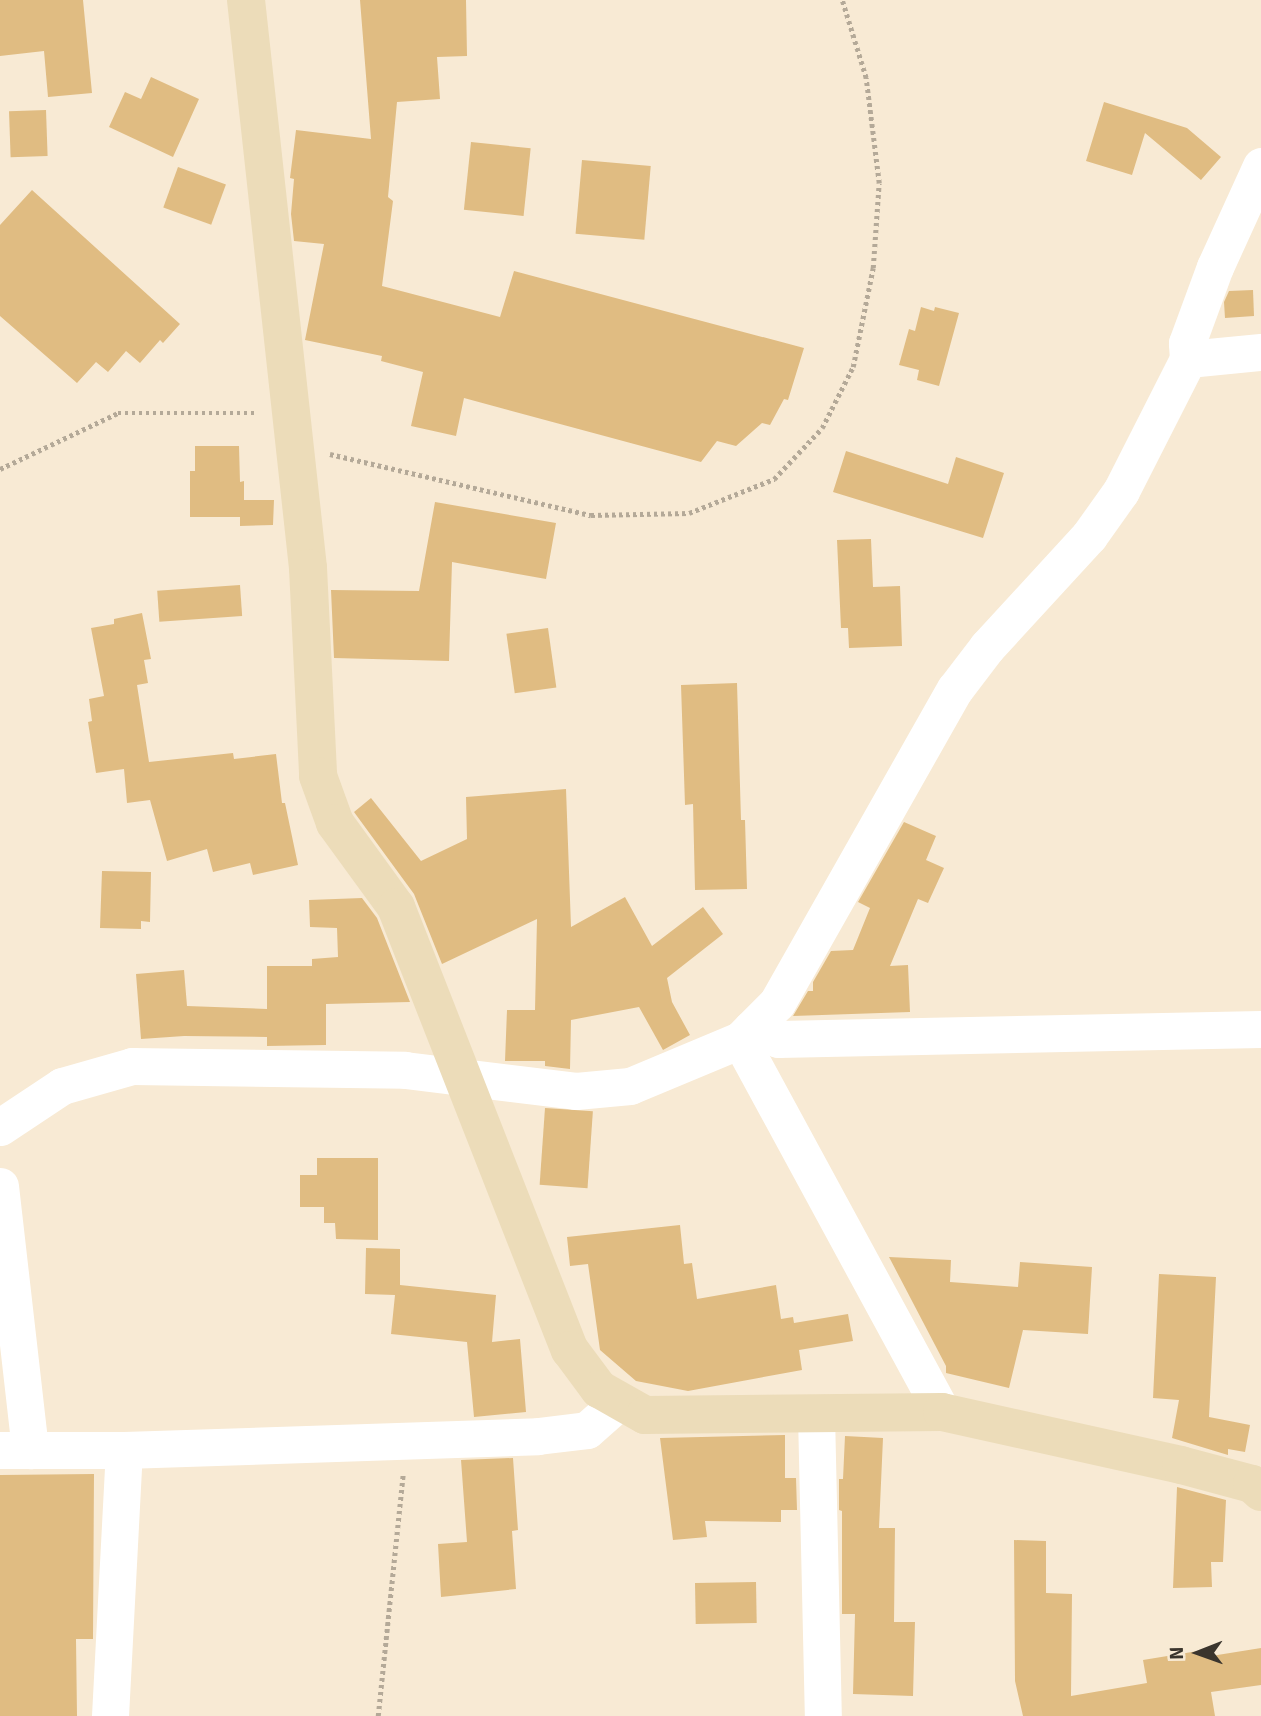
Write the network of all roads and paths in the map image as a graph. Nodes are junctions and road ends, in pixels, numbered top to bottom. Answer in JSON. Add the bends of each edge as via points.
{"nodes":[{"id":1,"x":246,"y":0,"type":"edge"},
{"id":2,"x":842,"y":0,"type":"edge"},
{"id":3,"x":1261,"y":166,"type":"edge"},
{"id":4,"x":1261,"y":352,"type":"edge"},
{"id":5,"x":1188,"y":359,"type":"junction"},
{"id":6,"x":291,"y":402,"type":"junction"},
{"id":7,"x":295,"y":446,"type":"junction"},
{"id":8,"x":0,"y":469,"type":"edge"},
{"id":9,"x":1261,"y":1029,"type":"edge"},
{"id":10,"x":746,"y":1034,"type":"junction"},
{"id":11,"x":463,"y":1078,"type":"junction"},
{"id":12,"x":0,"y":1127,"type":"edge"},
{"id":13,"x":0,"y":1186,"type":"edge"},
{"id":14,"x":620,"y":1401,"type":"junction"},
{"id":15,"x":942,"y":1412,"type":"junction"},
{"id":16,"x":816,"y":1414,"type":"junction"},
{"id":17,"x":406,"y":1442,"type":"junction"},
{"id":18,"x":15,"y":1450,"type":"edge"},
{"id":19,"x":124,"y":1450,"type":"junction"},
{"id":20,"x":1261,"y":1492,"type":"edge"},
{"id":21,"x":110,"y":1716,"type":"edge"},
{"id":22,"x":378,"y":1716,"type":"edge"},
{"id":23,"x":823,"y":1716,"type":"edge"}],
"edges":[{"from":1,"to":6,"type":"street"},
{"from":2,"to":7,"type":"path","via":[[866,78],[878,183],[873,268],[853,367],[822,428],[774,480],[689,513],[591,515]]},
{"from":3,"to":5,"type":"street","via":[[1215,267],[1187,343]]},
{"from":4,"to":5,"type":"street"},
{"from":5,"to":10,"type":"street","via":[[1121,491],[1090,536],[987,647],[955,689],[777,1003]]},
{"from":6,"to":7,"type":"street"},
{"from":6,"to":8,"type":"path","via":[[252,414],[118,413]]},
{"from":7,"to":11,"type":"street","via":[[308,568],[318,776],[335,823],[396,907]]},
{"from":9,"to":10,"type":"street","via":[[778,1039]]},
{"from":10,"to":11,"type":"street","via":[[631,1086],[576,1091]]},
{"from":10,"to":15,"type":"street"},
{"from":11,"to":12,"type":"street","via":[[405,1070],[132,1066],[62,1086]]},
{"from":11,"to":14,"type":"street","via":[[570,1350],[599,1389]]},
{"from":13,"to":18,"type":"street"},
{"from":14,"to":16,"type":"street","via":[[645,1415]]},
{"from":14,"to":17,"type":"street","via":[[587,1430]]},
{"from":15,"to":16,"type":"street"},
{"from":15,"to":20,"type":"street","via":[[1181,1465],[1252,1484]]},
{"from":16,"to":23,"type":"street"},
{"from":17,"to":19,"type":"street"},
{"from":17,"to":22,"type":"path"},
{"from":18,"to":19,"type":"street"},
{"from":19,"to":21,"type":"street"}]}
